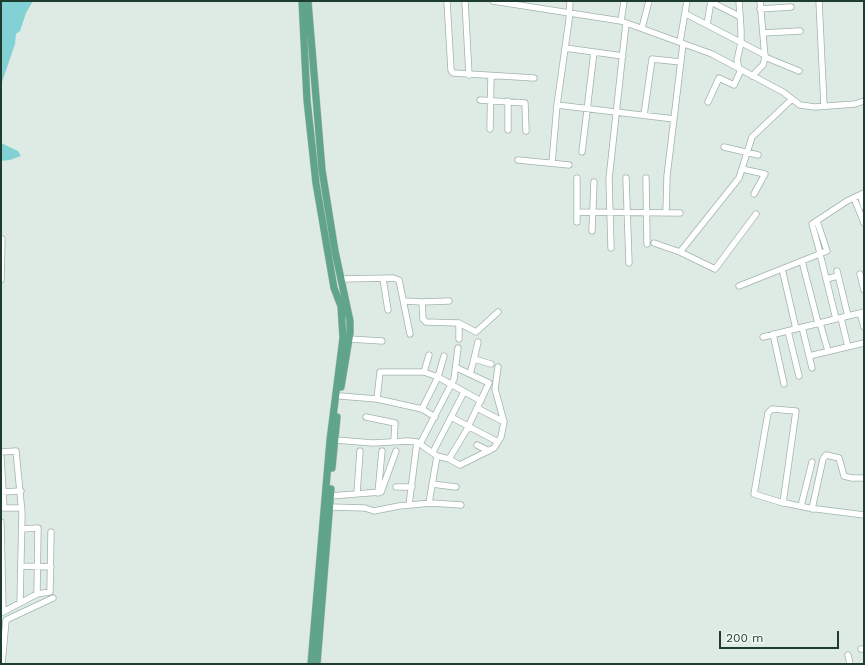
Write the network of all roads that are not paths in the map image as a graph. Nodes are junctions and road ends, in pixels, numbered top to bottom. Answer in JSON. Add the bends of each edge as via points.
{"nodes":[{"id":1,"x":302,"y":1,"type":"edge"},
{"id":2,"x":447,"y":1,"type":"edge"},
{"id":3,"x":466,"y":1,"type":"edge"},
{"id":4,"x":493,"y":1,"type":"edge"},
{"id":5,"x":546,"y":1,"type":"edge"},
{"id":6,"x":570,"y":1,"type":"edge"},
{"id":7,"x":624,"y":1,"type":"edge"},
{"id":8,"x":649,"y":1,"type":"edge"},
{"id":9,"x":688,"y":1,"type":"edge"},
{"id":10,"x":739,"y":1,"type":"edge"},
{"id":11,"x":760,"y":1,"type":"edge"},
{"id":12,"x":819,"y":1,"type":"edge"},
{"id":13,"x":711,"y":2,"type":"edge"},
{"id":14,"x":307,"y":6,"type":"edge"},
{"id":15,"x":791,"y":7,"type":"dead end"},
{"id":16,"x":545,"y":8,"type":"junction"},
{"id":17,"x":760,"y":9,"type":"junction"},
{"id":18,"x":568,"y":12,"type":"junction"},
{"id":19,"x":686,"y":14,"type":"junction"},
{"id":20,"x":739,"y":16,"type":"junction"},
{"id":21,"x":623,"y":22,"type":"junction"},
{"id":22,"x":707,"y":25,"type":"junction"},
{"id":23,"x":642,"y":28,"type":"junction"},
{"id":24,"x":800,"y":31,"type":"dead end"},
{"id":25,"x":763,"y":34,"type":"junction"},
{"id":26,"x":682,"y":43,"type":"junction"},
{"id":27,"x":741,"y":43,"type":"junction"},
{"id":28,"x":565,"y":48,"type":"junction"},
{"id":29,"x":594,"y":52,"type":"junction"},
{"id":30,"x":623,"y":56,"type":"junction"},
{"id":31,"x":765,"y":56,"type":"junction"},
{"id":32,"x":681,"y":62,"type":"junction"},
{"id":33,"x":740,"y":70,"type":"junction"},
{"id":34,"x":799,"y":71,"type":"dead end"},
{"id":35,"x":469,"y":75,"type":"junction"},
{"id":36,"x":491,"y":76,"type":"junction"},
{"id":37,"x":752,"y":76,"type":"junction"},
{"id":38,"x":534,"y":78,"type":"dead end"},
{"id":39,"x":480,"y":100,"type":"dead end"},
{"id":40,"x":491,"y":100,"type":"junction"},
{"id":41,"x":791,"y":100,"type":"junction"},
{"id":42,"x":508,"y":101,"type":"junction"},
{"id":43,"x":864,"y":101,"type":"edge"},
{"id":44,"x":708,"y":102,"type":"dead end"},
{"id":45,"x":557,"y":105,"type":"junction"},
{"id":46,"x":824,"y":106,"type":"junction"},
{"id":47,"x":587,"y":108,"type":"junction"},
{"id":48,"x":616,"y":112,"type":"junction"},
{"id":49,"x":644,"y":115,"type":"junction"},
{"id":50,"x":674,"y":119,"type":"junction"},
{"id":51,"x":490,"y":129,"type":"dead end"},
{"id":52,"x":508,"y":130,"type":"dead end"},
{"id":53,"x":526,"y":130,"type":"dead end"},
{"id":54,"x":724,"y":147,"type":"dead end"},
{"id":55,"x":582,"y":152,"type":"dead end"},
{"id":56,"x":747,"y":152,"type":"junction"},
{"id":57,"x":758,"y":155,"type":"dead end"},
{"id":58,"x":518,"y":160,"type":"dead end"},
{"id":59,"x":552,"y":163,"type":"junction"},
{"id":60,"x":569,"y":165,"type":"dead end"},
{"id":61,"x":742,"y":169,"type":"junction"},
{"id":62,"x":577,"y":178,"type":"dead end"},
{"id":63,"x":626,"y":178,"type":"dead end"},
{"id":64,"x":646,"y":178,"type":"dead end"},
{"id":65,"x":594,"y":182,"type":"dead end"},
{"id":66,"x":864,"y":193,"type":"edge"},
{"id":67,"x":754,"y":194,"type":"dead end"},
{"id":68,"x":864,"y":196,"type":"edge"},
{"id":69,"x":854,"y":198,"type":"junction"},
{"id":70,"x":864,"y":207,"type":"edge"},
{"id":71,"x":577,"y":212,"type":"junction"},
{"id":72,"x":592,"y":212,"type":"junction"},
{"id":73,"x":609,"y":212,"type":"junction"},
{"id":74,"x":627,"y":212,"type":"junction"},
{"id":75,"x":647,"y":213,"type":"junction"},
{"id":76,"x":666,"y":213,"type":"junction"},
{"id":77,"x":680,"y":213,"type":"dead end"},
{"id":78,"x":756,"y":214,"type":"dead end"},
{"id":79,"x":577,"y":222,"type":"dead end"},
{"id":80,"x":864,"y":223,"type":"edge"},
{"id":81,"x":592,"y":232,"type":"dead end"},
{"id":82,"x":2,"y":239,"type":"dead end"},
{"id":83,"x":654,"y":243,"type":"dead end"},
{"id":84,"x":647,"y":244,"type":"dead end"},
{"id":85,"x":611,"y":248,"type":"dead end"},
{"id":86,"x":680,"y":252,"type":"junction"},
{"id":87,"x":821,"y":256,"type":"junction"},
{"id":88,"x":629,"y":263,"type":"dead end"},
{"id":89,"x":803,"y":265,"type":"dead end"},
{"id":90,"x":2,"y":266,"type":"edge"},
{"id":91,"x":783,"y":273,"type":"dead end"},
{"id":92,"x":860,"y":274,"type":"dead end"},
{"id":93,"x":826,"y":278,"type":"junction"},
{"id":94,"x":341,"y":279,"type":"junction"},
{"id":95,"x":383,"y":279,"type":"junction"},
{"id":96,"x":1,"y":280,"type":"edge"},
{"id":97,"x":739,"y":286,"type":"dead end"},
{"id":98,"x":864,"y":290,"type":"edge"},
{"id":99,"x":405,"y":301,"type":"junction"},
{"id":100,"x":449,"y":301,"type":"dead end"},
{"id":101,"x":422,"y":302,"type":"junction"},
{"id":102,"x":388,"y":310,"type":"dead end"},
{"id":103,"x":498,"y":312,"type":"dead end"},
{"id":104,"x":862,"y":312,"type":"edge"},
{"id":105,"x":848,"y":316,"type":"junction"},
{"id":106,"x":838,"y":318,"type":"junction"},
{"id":107,"x":459,"y":323,"type":"junction"},
{"id":108,"x":819,"y":323,"type":"junction"},
{"id":109,"x":864,"y":327,"type":"edge"},
{"id":110,"x":799,"y":328,"type":"junction"},
{"id":111,"x":788,"y":331,"type":"junction"},
{"id":112,"x":410,"y":334,"type":"dead end"},
{"id":113,"x":773,"y":334,"type":"junction"},
{"id":114,"x":763,"y":337,"type":"dead end"},
{"id":115,"x":349,"y":339,"type":"junction"},
{"id":116,"x":459,"y":339,"type":"dead end"},
{"id":117,"x":382,"y":341,"type":"dead end"},
{"id":118,"x":478,"y":342,"type":"dead end"},
{"id":119,"x":864,"y":343,"type":"edge"},
{"id":120,"x":848,"y":347,"type":"junction"},
{"id":121,"x":458,"y":348,"type":"dead end"},
{"id":122,"x":828,"y":352,"type":"junction"},
{"id":123,"x":429,"y":356,"type":"dead end"},
{"id":124,"x":444,"y":356,"type":"dead end"},
{"id":125,"x":809,"y":356,"type":"junction"},
{"id":126,"x":474,"y":359,"type":"junction"},
{"id":127,"x":491,"y":364,"type":"dead end"},
{"id":128,"x":498,"y":367,"type":"dead end"},
{"id":129,"x":457,"y":368,"type":"junction"},
{"id":130,"x":812,"y":368,"type":"dead end"},
{"id":131,"x":424,"y":372,"type":"junction"},
{"id":132,"x":470,"y":374,"type":"junction"},
{"id":133,"x":798,"y":376,"type":"dead end"},
{"id":134,"x":438,"y":377,"type":"junction"},
{"id":135,"x":784,"y":384,"type":"dead end"},
{"id":136,"x":451,"y":385,"type":"junction"},
{"id":137,"x":464,"y":392,"type":"junction"},
{"id":138,"x":340,"y":396,"type":"junction"},
{"id":139,"x":377,"y":399,"type":"junction"},
{"id":140,"x":481,"y":401,"type":"junction"},
{"id":141,"x":477,"y":408,"type":"junction"},
{"id":142,"x":422,"y":409,"type":"junction"},
{"id":143,"x":336,"y":411,"type":"junction"},
{"id":144,"x":366,"y":417,"type":"dead end"},
{"id":145,"x":435,"y":417,"type":"junction"},
{"id":146,"x":451,"y":417,"type":"junction"},
{"id":147,"x":504,"y":422,"type":"junction"},
{"id":148,"x":469,"y":425,"type":"junction"},
{"id":149,"x":335,"y":440,"type":"junction"},
{"id":150,"x":394,"y":442,"type":"junction"},
{"id":151,"x":498,"y":442,"type":"junction"},
{"id":152,"x":419,"y":443,"type":"junction"},
{"id":153,"x":477,"y":445,"type":"dead end"},
{"id":154,"x":360,"y":451,"type":"dead end"},
{"id":155,"x":382,"y":451,"type":"dead end"},
{"id":156,"x":396,"y":451,"type":"dead end"},
{"id":157,"x":489,"y":451,"type":"junction"},
{"id":158,"x":1,"y":452,"type":"edge"},
{"id":159,"x":435,"y":454,"type":"junction"},
{"id":160,"x":1,"y":457,"type":"edge"},
{"id":161,"x":449,"y":459,"type":"junction"},
{"id":162,"x":1,"y":464,"type":"edge"},
{"id":163,"x":820,"y":470,"type":"junction"},
{"id":164,"x":1,"y":473,"type":"edge"},
{"id":165,"x":864,"y":478,"type":"edge"},
{"id":166,"x":432,"y":484,"type":"junction"},
{"id":167,"x":396,"y":487,"type":"dead end"},
{"id":168,"x":456,"y":487,"type":"dead end"},
{"id":169,"x":412,"y":488,"type":"junction"},
{"id":170,"x":2,"y":490,"type":"edge"},
{"id":171,"x":21,"y":491,"type":"junction"},
{"id":172,"x":357,"y":493,"type":"junction"},
{"id":173,"x":378,"y":493,"type":"junction"},
{"id":174,"x":330,"y":496,"type":"junction"},
{"id":175,"x":783,"y":502,"type":"junction"},
{"id":176,"x":429,"y":503,"type":"junction"},
{"id":177,"x":409,"y":505,"type":"junction"},
{"id":178,"x":461,"y":505,"type":"dead end"},
{"id":179,"x":801,"y":506,"type":"junction"},
{"id":180,"x":330,"y":507,"type":"junction"},
{"id":181,"x":20,"y":508,"type":"junction"},
{"id":182,"x":2,"y":509,"type":"edge"},
{"id":183,"x":812,"y":509,"type":"junction"},
{"id":184,"x":864,"y":515,"type":"edge"},
{"id":185,"x":1,"y":522,"type":"edge"},
{"id":186,"x":22,"y":529,"type":"junction"},
{"id":187,"x":51,"y":532,"type":"dead end"},
{"id":188,"x":2,"y":562,"type":"edge"},
{"id":189,"x":22,"y":566,"type":"junction"},
{"id":190,"x":38,"y":567,"type":"junction"},
{"id":191,"x":51,"y":567,"type":"junction"},
{"id":192,"x":37,"y":594,"type":"junction"},
{"id":193,"x":53,"y":598,"type":"dead end"},
{"id":194,"x":20,"y":603,"type":"junction"},
{"id":195,"x":2,"y":612,"type":"edge"},
{"id":196,"x":848,"y":655,"type":"dead end"},
{"id":197,"x":2,"y":664,"type":"edge"},
{"id":198,"x":311,"y":664,"type":"edge"},
{"id":199,"x":317,"y":664,"type":"edge"},
{"id":200,"x":850,"y":664,"type":"edge"}],
"edges":[{"from":1,"to":14,"type":"main road"},
{"from":2,"to":35,"type":"street","via":[[451,70],[455,74]]},
{"from":3,"to":35,"type":"street"},
{"from":4,"to":16,"type":"street"},
{"from":5,"to":16,"type":"street"},
{"from":6,"to":18,"type":"street"},
{"from":7,"to":21,"type":"street"},
{"from":8,"to":23,"type":"street"},
{"from":9,"to":19,"type":"street"},
{"from":10,"to":20,"type":"street"},
{"from":11,"to":17,"type":"street"},
{"from":12,"to":46,"type":"street"},
{"from":13,"to":20,"type":"street"},
{"from":13,"to":22,"type":"street"},
{"from":14,"to":94,"type":"main road","via":[[322,170]]},
{"from":14,"to":143,"type":"main road","via":[[307,100],[316,183],[334,288],[342,312],[343,338]]},
{"from":15,"to":17,"type":"street"},
{"from":16,"to":18,"type":"street"},
{"from":17,"to":25,"type":"street"},
{"from":18,"to":21,"type":"street"},
{"from":18,"to":28,"type":"street"},
{"from":19,"to":22,"type":"street"},
{"from":19,"to":26,"type":"street"},
{"from":20,"to":27,"type":"street"},
{"from":21,"to":23,"type":"street"},
{"from":21,"to":30,"type":"street"},
{"from":22,"to":27,"type":"street"},
{"from":23,"to":26,"type":"street"},
{"from":24,"to":25,"type":"street"},
{"from":25,"to":31,"type":"street"},
{"from":26,"to":32,"type":"street"},
{"from":26,"to":33,"type":"street","via":[[712,54]]},
{"from":27,"to":31,"type":"street"},
{"from":27,"to":33,"type":"street","via":[[737,60]]},
{"from":28,"to":29,"type":"street"},
{"from":28,"to":45,"type":"street"},
{"from":29,"to":30,"type":"street"},
{"from":29,"to":47,"type":"street"},
{"from":30,"to":48,"type":"street"},
{"from":31,"to":34,"type":"street"},
{"from":31,"to":37,"type":"street","via":[[763,65]]},
{"from":32,"to":49,"type":"street","via":[[652,59]]},
{"from":32,"to":50,"type":"street"},
{"from":33,"to":37,"type":"street"},
{"from":33,"to":44,"type":"street","via":[[734,85],[719,78]]},
{"from":35,"to":36,"type":"street"},
{"from":36,"to":38,"type":"street"},
{"from":36,"to":40,"type":"street"},
{"from":37,"to":41,"type":"street","via":[[783,92]]},
{"from":39,"to":40,"type":"street"},
{"from":40,"to":42,"type":"street"},
{"from":40,"to":51,"type":"street"},
{"from":41,"to":46,"type":"street","via":[[800,105]]},
{"from":41,"to":56,"type":"street","via":[[752,137]]},
{"from":42,"to":52,"type":"street"},
{"from":42,"to":53,"type":"street","via":[[525,103]]},
{"from":43,"to":46,"type":"street"},
{"from":45,"to":47,"type":"street"},
{"from":45,"to":59,"type":"street"},
{"from":47,"to":48,"type":"street"},
{"from":47,"to":55,"type":"street"},
{"from":48,"to":49,"type":"street"},
{"from":48,"to":73,"type":"street","via":[[609,179]]},
{"from":49,"to":50,"type":"street"},
{"from":50,"to":76,"type":"street","via":[[667,176]]},
{"from":54,"to":56,"type":"street"},
{"from":56,"to":57,"type":"street"},
{"from":56,"to":61,"type":"street"},
{"from":58,"to":59,"type":"street"},
{"from":59,"to":60,"type":"street"},
{"from":61,"to":67,"type":"street","via":[[765,174]]},
{"from":61,"to":86,"type":"street","via":[[739,178]]},
{"from":62,"to":71,"type":"street"},
{"from":63,"to":74,"type":"street"},
{"from":64,"to":75,"type":"street"},
{"from":65,"to":72,"type":"street"},
{"from":66,"to":69,"type":"street"},
{"from":68,"to":70,"type":"street","via":[[861,198]]},
{"from":69,"to":80,"type":"street"},
{"from":69,"to":87,"type":"street","via":[[811,226]]},
{"from":71,"to":72,"type":"street"},
{"from":71,"to":79,"type":"street"},
{"from":72,"to":73,"type":"street"},
{"from":72,"to":81,"type":"street"},
{"from":73,"to":74,"type":"street"},
{"from":73,"to":85,"type":"street"},
{"from":74,"to":75,"type":"street"},
{"from":74,"to":88,"type":"street"},
{"from":75,"to":76,"type":"street"},
{"from":75,"to":84,"type":"street"},
{"from":76,"to":77,"type":"street"},
{"from":78,"to":86,"type":"street","via":[[715,269]]},
{"from":82,"to":90,"type":"street"},
{"from":83,"to":86,"type":"street"},
{"from":87,"to":93,"type":"street"},
{"from":87,"to":97,"type":"street"},
{"from":89,"to":108,"type":"street"},
{"from":90,"to":96,"type":"street"},
{"from":91,"to":110,"type":"street"},
{"from":92,"to":98,"type":"street"},
{"from":93,"to":105,"type":"street","via":[[837,274]]},
{"from":93,"to":106,"type":"street"},
{"from":94,"to":95,"type":"street"},
{"from":94,"to":115,"type":"main road","via":[[350,321]]},
{"from":95,"to":99,"type":"street","via":[[400,280]]},
{"from":95,"to":102,"type":"street"},
{"from":99,"to":101,"type":"street"},
{"from":99,"to":112,"type":"street"},
{"from":100,"to":101,"type":"street"},
{"from":101,"to":107,"type":"street","via":[[423,319],[426,322]]},
{"from":103,"to":107,"type":"street","via":[[476,332]]},
{"from":104,"to":105,"type":"street"},
{"from":104,"to":109,"type":"street"},
{"from":105,"to":106,"type":"street"},
{"from":106,"to":108,"type":"street"},
{"from":106,"to":120,"type":"street"},
{"from":107,"to":116,"type":"street"},
{"from":108,"to":110,"type":"street"},
{"from":108,"to":122,"type":"street"},
{"from":110,"to":111,"type":"street"},
{"from":110,"to":125,"type":"street"},
{"from":111,"to":113,"type":"street"},
{"from":111,"to":133,"type":"street"},
{"from":113,"to":114,"type":"street"},
{"from":113,"to":135,"type":"street"},
{"from":115,"to":117,"type":"street"},
{"from":115,"to":138,"type":"main road"},
{"from":118,"to":126,"type":"street"},
{"from":119,"to":120,"type":"street"},
{"from":120,"to":122,"type":"street"},
{"from":121,"to":129,"type":"street"},
{"from":122,"to":125,"type":"street"},
{"from":123,"to":131,"type":"street"},
{"from":124,"to":134,"type":"street"},
{"from":125,"to":130,"type":"street"},
{"from":126,"to":127,"type":"street"},
{"from":126,"to":132,"type":"street"},
{"from":128,"to":147,"type":"street","via":[[495,389]]},
{"from":129,"to":132,"type":"street"},
{"from":129,"to":136,"type":"street"},
{"from":131,"to":134,"type":"street"},
{"from":131,"to":139,"type":"street","via":[[381,372]]},
{"from":132,"to":140,"type":"street","via":[[489,383]]},
{"from":134,"to":136,"type":"street"},
{"from":134,"to":142,"type":"street"},
{"from":136,"to":137,"type":"street"},
{"from":136,"to":145,"type":"street"},
{"from":137,"to":140,"type":"street"},
{"from":137,"to":146,"type":"street"},
{"from":138,"to":139,"type":"street"},
{"from":138,"to":143,"type":"main road"},
{"from":139,"to":142,"type":"street"},
{"from":140,"to":141,"type":"street"},
{"from":141,"to":147,"type":"street"},
{"from":141,"to":148,"type":"street"},
{"from":142,"to":145,"type":"street"},
{"from":143,"to":149,"type":"main road"},
{"from":143,"to":198,"type":"main road","via":[[330,440]]},
{"from":144,"to":150,"type":"street","via":[[395,423]]},
{"from":145,"to":152,"type":"street"},
{"from":146,"to":148,"type":"street"},
{"from":146,"to":159,"type":"street"},
{"from":147,"to":151,"type":"street"},
{"from":148,"to":151,"type":"street"},
{"from":148,"to":161,"type":"street"},
{"from":149,"to":150,"type":"street"},
{"from":149,"to":174,"type":"main road"},
{"from":150,"to":152,"type":"street"},
{"from":151,"to":157,"type":"street"},
{"from":152,"to":159,"type":"street"},
{"from":152,"to":169,"type":"street"},
{"from":153,"to":157,"type":"street"},
{"from":154,"to":172,"type":"street"},
{"from":155,"to":173,"type":"street"},
{"from":156,"to":173,"type":"street","via":[[381,492]]},
{"from":157,"to":161,"type":"street","via":[[460,465]]},
{"from":158,"to":171,"type":"street","via":[[16,451]]},
{"from":159,"to":161,"type":"street"},
{"from":159,"to":166,"type":"street"},
{"from":160,"to":162,"type":"street"},
{"from":162,"to":164,"type":"street"},
{"from":163,"to":165,"type":"street","via":[[824,456],[837,456],[844,476]]},
{"from":163,"to":179,"type":"street","via":[[811,465]]},
{"from":163,"to":183,"type":"street"},
{"from":164,"to":170,"type":"street"},
{"from":166,"to":168,"type":"street"},
{"from":166,"to":176,"type":"street"},
{"from":167,"to":169,"type":"street"},
{"from":169,"to":177,"type":"street"},
{"from":170,"to":171,"type":"street"},
{"from":170,"to":182,"type":"street"},
{"from":171,"to":181,"type":"street"},
{"from":172,"to":173,"type":"street"},
{"from":172,"to":174,"type":"street"},
{"from":174,"to":180,"type":"main road"},
{"from":175,"to":175,"type":"street","via":[[796,411],[772,409],[768,413],[754,494]]},
{"from":175,"to":179,"type":"street"},
{"from":176,"to":177,"type":"street"},
{"from":176,"to":178,"type":"street"},
{"from":177,"to":180,"type":"street","via":[[374,511]]},
{"from":179,"to":183,"type":"street"},
{"from":180,"to":199,"type":"main road"},
{"from":181,"to":182,"type":"street"},
{"from":181,"to":186,"type":"street"},
{"from":183,"to":184,"type":"street"},
{"from":185,"to":188,"type":"street"},
{"from":186,"to":189,"type":"street"},
{"from":186,"to":190,"type":"street","via":[[38,528]]},
{"from":187,"to":191,"type":"street"},
{"from":188,"to":195,"type":"street"},
{"from":189,"to":190,"type":"street"},
{"from":189,"to":194,"type":"street"},
{"from":190,"to":191,"type":"street"},
{"from":190,"to":192,"type":"street"},
{"from":191,"to":192,"type":"street","via":[[50,592]]},
{"from":192,"to":194,"type":"street"},
{"from":193,"to":197,"type":"street","via":[[6,620]]},
{"from":194,"to":195,"type":"street"},
{"from":196,"to":200,"type":"street"}]}
